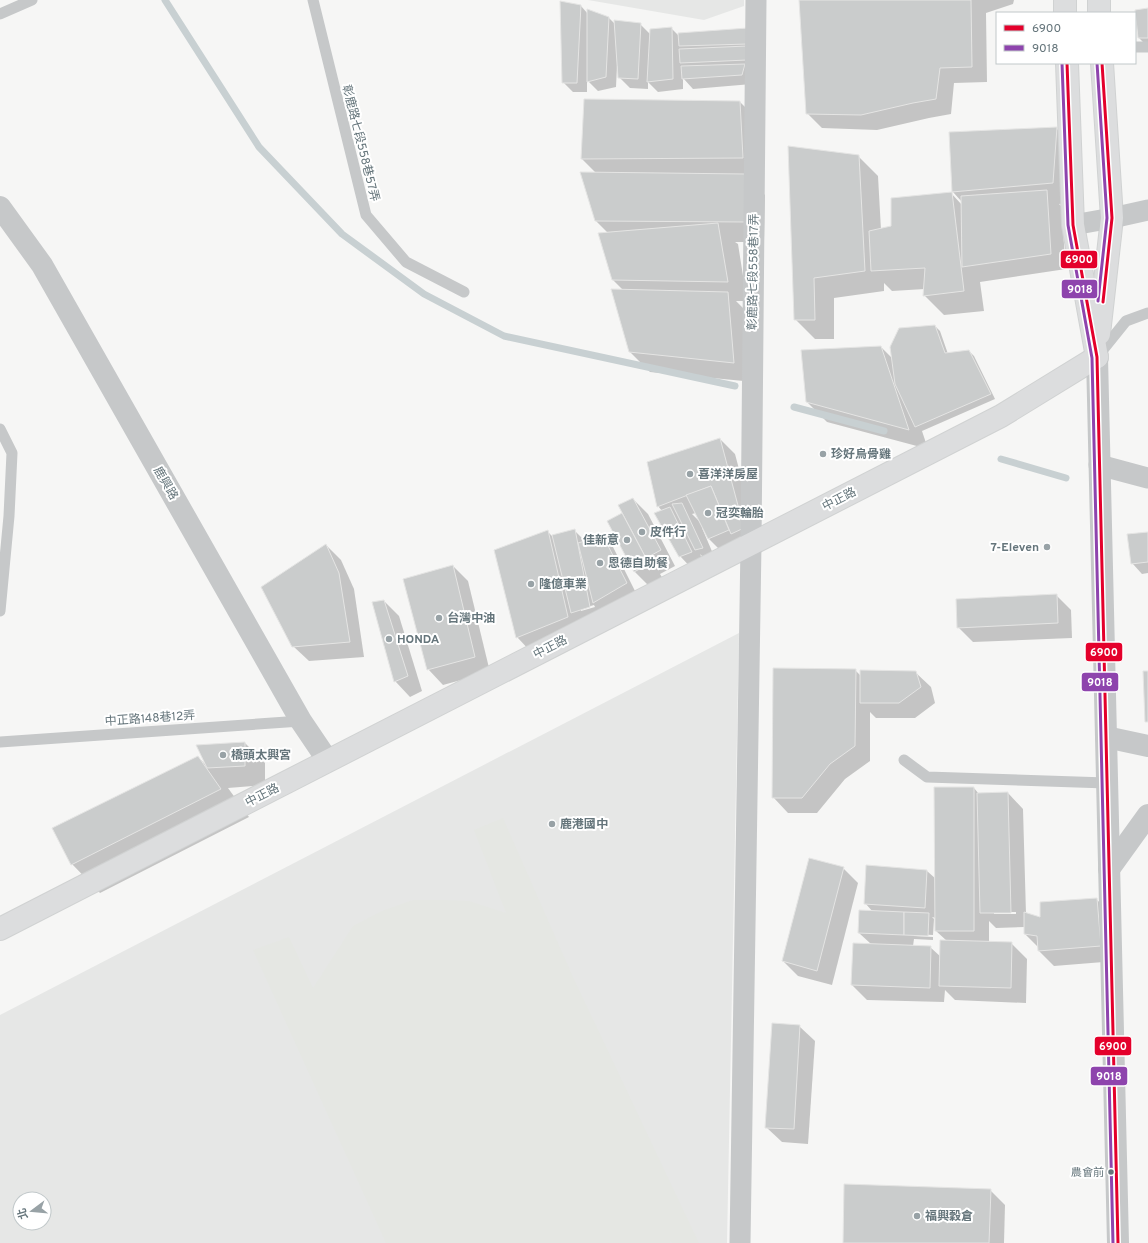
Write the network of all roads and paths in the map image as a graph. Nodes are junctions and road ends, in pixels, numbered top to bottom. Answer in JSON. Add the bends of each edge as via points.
{"nodes":[{"id":1,"x":32,"y":0,"type":"edge"},
{"id":2,"x":313,"y":0,"type":"edge"},
{"id":3,"x":756,"y":0,"type":"edge"},
{"id":4,"x":1065,"y":0,"type":"edge"},
{"id":5,"x":1099,"y":0,"type":"edge"},
{"id":6,"x":1065,"y":12,"type":"edge"},
{"id":7,"x":1099,"y":12,"type":"edge"},
{"id":8,"x":0,"y":14,"type":"edge"},
{"id":9,"x":1136,"y":47,"type":"edge"},
{"id":10,"x":1148,"y":47,"type":"edge"},
{"id":11,"x":1067,"y":64,"type":"edge"},
{"id":12,"x":1102,"y":64,"type":"edge"},
{"id":13,"x":0,"y":207,"type":"edge"},
{"id":14,"x":1148,"y":210,"type":"edge"},
{"id":15,"x":1112,"y":218,"type":"junction"},
{"id":16,"x":1073,"y":225,"type":"junction"},
{"id":17,"x":464,"y":292,"type":"dead end"},
{"id":18,"x":1148,"y":313,"type":"edge"},
{"id":19,"x":1097,"y":357,"type":"junction"},
{"id":20,"x":0,"y":429,"type":"edge"},
{"id":21,"x":1099,"y":465,"type":"junction"},
{"id":22,"x":1148,"y":478,"type":"edge"},
{"id":23,"x":751,"y":544,"type":"junction"},
{"id":24,"x":0,"y":611,"type":"edge"},
{"id":25,"x":301,"y":721,"type":"junction"},
{"id":26,"x":1106,"y":737,"type":"junction"},
{"id":27,"x":0,"y":742,"type":"edge"},
{"id":28,"x":1148,"y":746,"type":"edge"},
{"id":29,"x":904,"y":760,"type":"dead end"},
{"id":30,"x":328,"y":761,"type":"junction"},
{"id":31,"x":1107,"y":783,"type":"junction"},
{"id":32,"x":1148,"y":815,"type":"edge"},
{"id":33,"x":1109,"y":869,"type":"junction"},
{"id":34,"x":0,"y":929,"type":"edge"},
{"id":35,"x":740,"y":1243,"type":"edge"},
{"id":36,"x":1118,"y":1243,"type":"edge"}],
"edges":[{"from":1,"to":8,"type":"lane"},
{"from":2,"to":17,"type":"lane","name":"彰鹿路七段558巷57弄","via":[[366,215],[406,262]]},
{"from":3,"to":23,"type":"street","name":"彰鹿路七段558巷17弄"},
{"from":4,"to":6,"type":"main road"},
{"from":5,"to":7,"type":"main road"},
{"from":9,"to":10,"type":"lane"},
{"from":11,"to":16,"type":"main road"},
{"from":12,"to":15,"type":"main road"},
{"from":13,"to":25,"type":"street","name":"鹿興路","via":[[42,265]]},
{"from":14,"to":15,"type":"street"},
{"from":15,"to":16,"type":"street"},
{"from":15,"to":19,"type":"main road"},
{"from":16,"to":19,"type":"main road"},
{"from":18,"to":19,"type":"lane","via":[[1126,321]]},
{"from":19,"to":21,"type":"street"},
{"from":19,"to":23,"type":"main road","name":"中正路","via":[[1001,416]]},
{"from":20,"to":24,"type":"lane","via":[[12,453]]},
{"from":21,"to":22,"type":"street"},
{"from":21,"to":26,"type":"street"},
{"from":23,"to":30,"type":"main road","name":"中正路"},
{"from":23,"to":35,"type":"street","name":"彰鹿路七段558巷17弄"},
{"from":25,"to":27,"type":"lane","name":"中正路148巷12弄"},
{"from":25,"to":30,"type":"street","name":"鹿興路"},
{"from":26,"to":28,"type":"street"},
{"from":26,"to":31,"type":"street"},
{"from":29,"to":31,"type":"lane","via":[[928,778]]},
{"from":30,"to":34,"type":"main road","name":"中正路"},
{"from":31,"to":33,"type":"street"},
{"from":32,"to":33,"type":"street"},
{"from":33,"to":36,"type":"street"}]}
